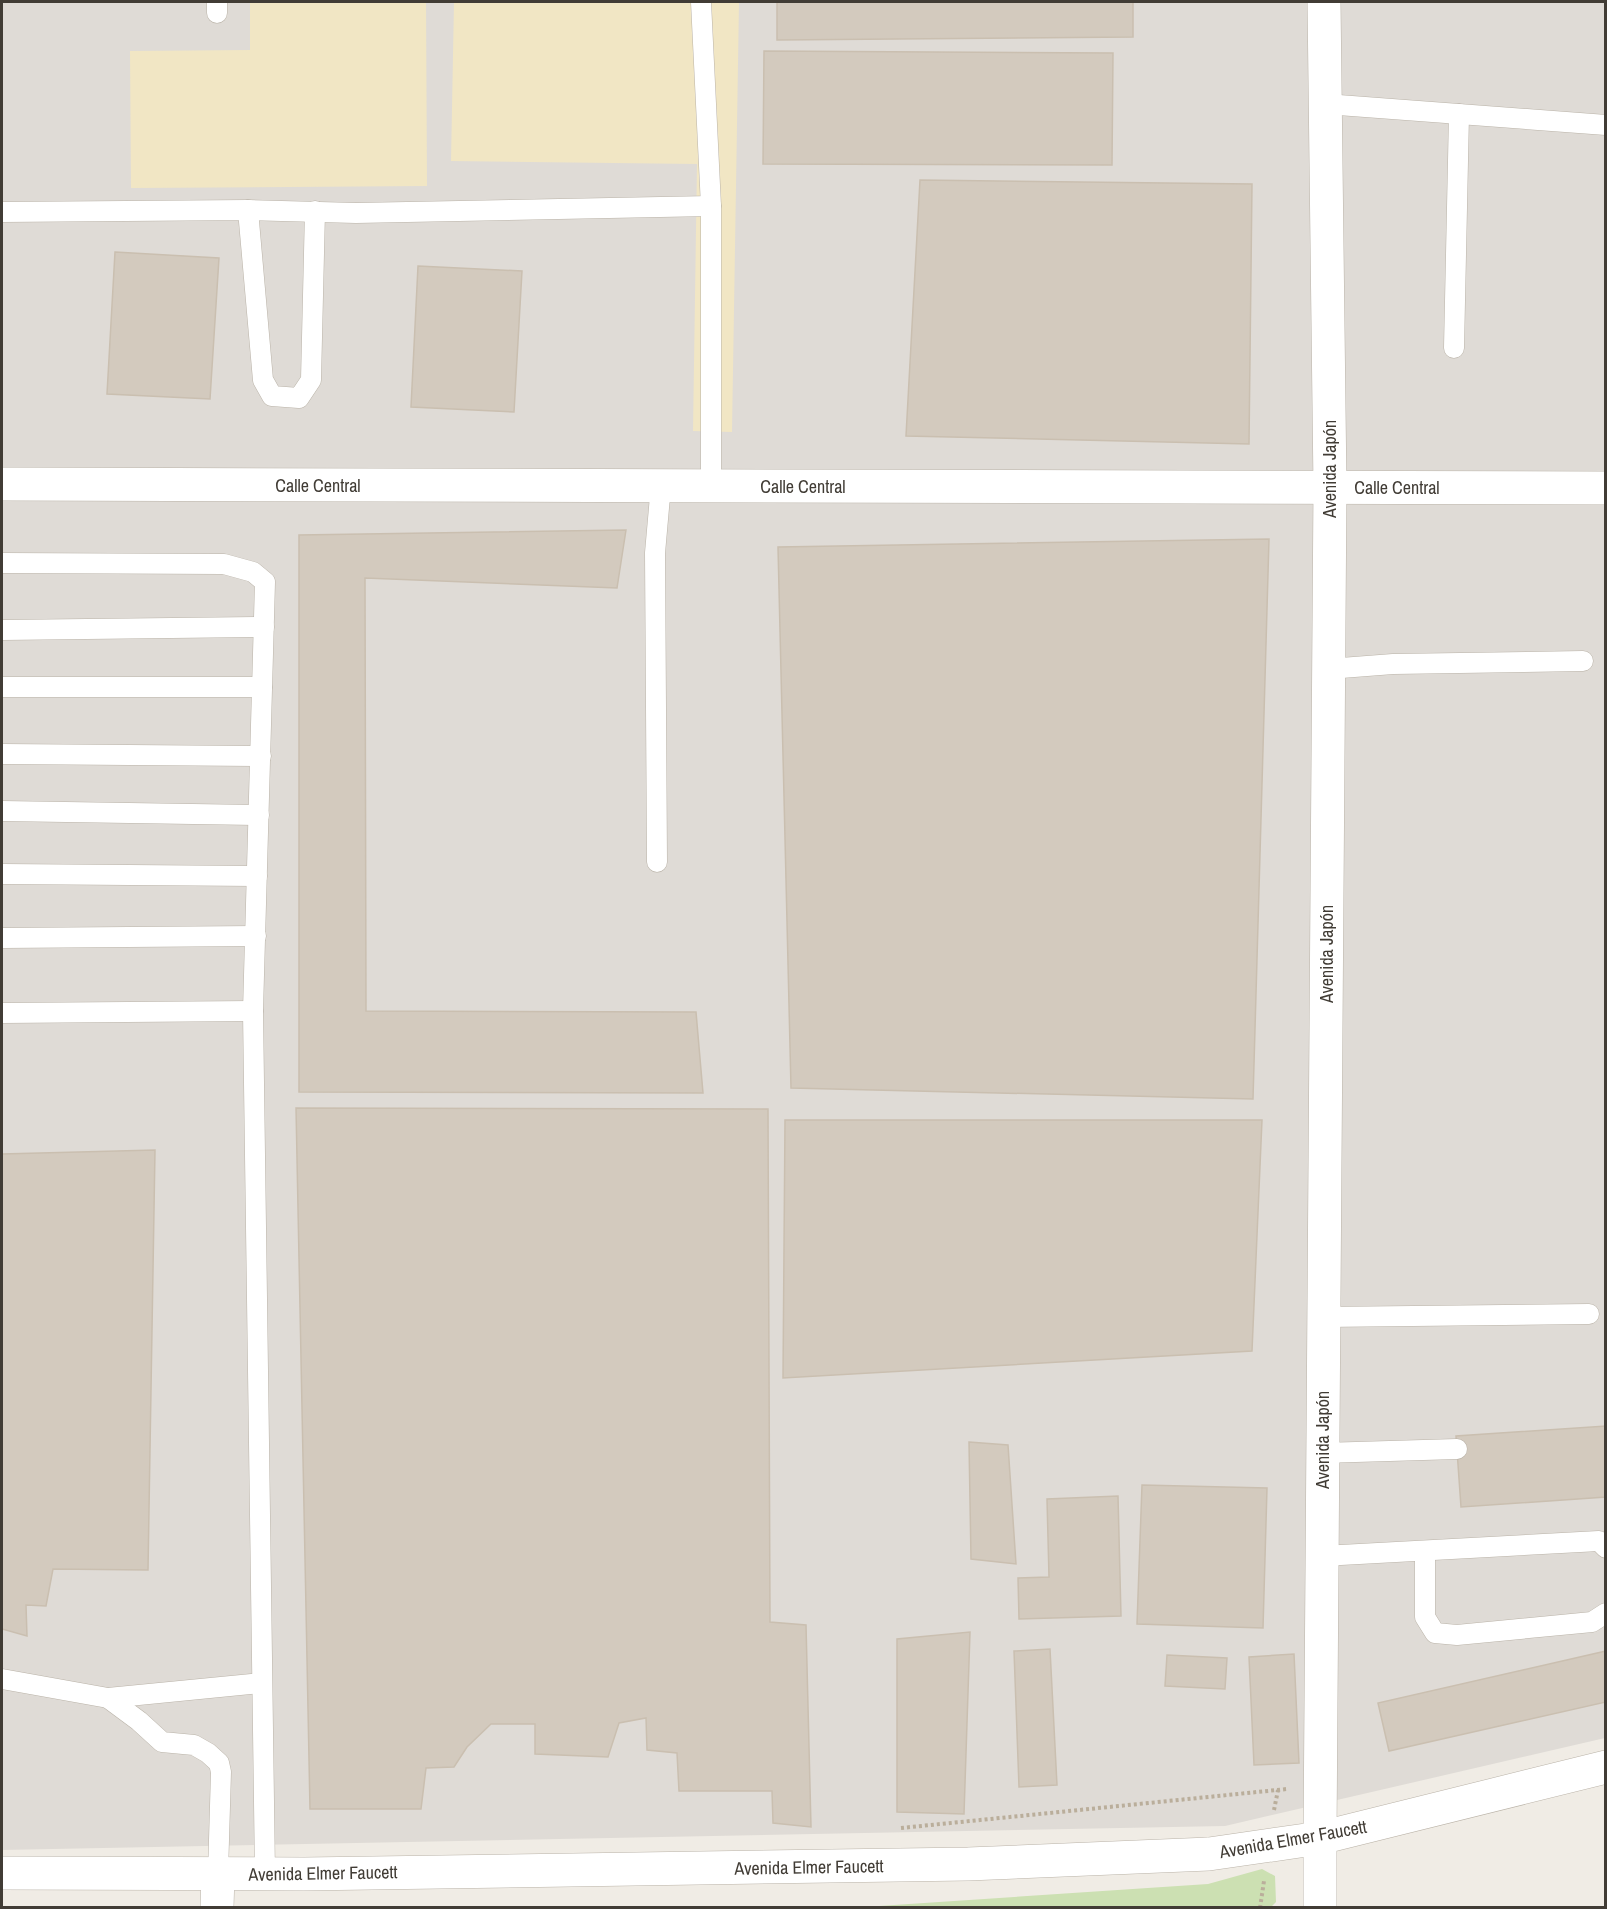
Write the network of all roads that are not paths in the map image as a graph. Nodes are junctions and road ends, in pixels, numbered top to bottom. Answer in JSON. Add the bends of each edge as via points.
{"nodes":[{"id":1,"x":702,"y":2,"type":"edge"},
{"id":2,"x":1324,"y":2,"type":"edge"},
{"id":3,"x":1325,"y":104,"type":"junction"},
{"id":4,"x":1459,"y":114,"type":"junction"},
{"id":5,"x":1605,"y":125,"type":"edge"},
{"id":6,"x":711,"y":206,"type":"junction"},
{"id":7,"x":248,"y":210,"type":"junction"},
{"id":8,"x":315,"y":211,"type":"junction"},
{"id":9,"x":2,"y":212,"type":"edge"},
{"id":10,"x":1454,"y":348,"type":"dead end"},
{"id":11,"x":2,"y":484,"type":"edge"},
{"id":12,"x":661,"y":485,"type":"junction"},
{"id":13,"x":711,"y":486,"type":"junction"},
{"id":14,"x":1330,"y":487,"type":"junction"},
{"id":15,"x":1605,"y":488,"type":"edge"},
{"id":16,"x":2,"y":563,"type":"edge"},
{"id":17,"x":264,"y":627,"type":"junction"},
{"id":18,"x":2,"y":630,"type":"edge"},
{"id":19,"x":1582,"y":661,"type":"dead end"},
{"id":20,"x":1328,"y":669,"type":"junction"},
{"id":21,"x":2,"y":687,"type":"edge"},
{"id":22,"x":262,"y":687,"type":"junction"},
{"id":23,"x":2,"y":754,"type":"edge"},
{"id":24,"x":261,"y":756,"type":"junction"},
{"id":25,"x":2,"y":811,"type":"edge"},
{"id":26,"x":259,"y":815,"type":"junction"},
{"id":27,"x":657,"y":862,"type":"dead end"},
{"id":28,"x":2,"y":874,"type":"edge"},
{"id":29,"x":257,"y":876,"type":"junction"},
{"id":30,"x":256,"y":936,"type":"junction"},
{"id":31,"x":2,"y":938,"type":"edge"},
{"id":32,"x":254,"y":1011,"type":"junction"},
{"id":33,"x":2,"y":1013,"type":"edge"},
{"id":34,"x":1589,"y":1314,"type":"dead end"},
{"id":35,"x":1323,"y":1317,"type":"junction"},
{"id":36,"x":1457,"y":1449,"type":"dead end"},
{"id":37,"x":1322,"y":1453,"type":"junction"},
{"id":38,"x":1605,"y":1548,"type":"edge"},
{"id":39,"x":1425,"y":1551,"type":"junction"},
{"id":40,"x":1322,"y":1556,"type":"junction"},
{"id":41,"x":1605,"y":1613,"type":"edge"},
{"id":42,"x":2,"y":1679,"type":"edge"},
{"id":43,"x":261,"y":1683,"type":"junction"},
{"id":44,"x":108,"y":1698,"type":"junction"},
{"id":45,"x":1605,"y":1767,"type":"edge"},
{"id":46,"x":1320,"y":1838,"type":"junction"},
{"id":47,"x":2,"y":1873,"type":"edge"},
{"id":48,"x":218,"y":1874,"type":"junction"},
{"id":49,"x":265,"y":1874,"type":"junction"},
{"id":50,"x":217,"y":1908,"type":"edge"},
{"id":51,"x":1320,"y":1908,"type":"edge"}],
"edges":[{"from":1,"to":6,"type":"lane"},
{"from":2,"to":3,"type":"street","name":"Avenida Japón"},
{"from":3,"to":4,"type":"lane"},
{"from":3,"to":14,"type":"street","name":"Avenida Japón"},
{"from":4,"to":5,"type":"lane"},
{"from":4,"to":10,"type":"lane"},
{"from":6,"to":8,"type":"lane"},
{"from":6,"to":13,"type":"lane"},
{"from":7,"to":8,"type":"lane"},
{"from":7,"to":8,"type":"lane","via":[[263,380],[272,396],[299,398],[311,380]]},
{"from":7,"to":9,"type":"lane"},
{"from":11,"to":12,"type":"street","name":"Calle Central"},
{"from":12,"to":13,"type":"street","name":"Calle Central"},
{"from":12,"to":27,"type":"lane","via":[[655,553]]},
{"from":13,"to":14,"type":"street","name":"Calle Central"},
{"from":14,"to":15,"type":"street","name":"Calle Central"},
{"from":14,"to":20,"type":"street","name":"Avenida Japón"},
{"from":16,"to":17,"type":"lane","via":[[224,564],[253,572],[265,582]]},
{"from":17,"to":18,"type":"lane"},
{"from":17,"to":22,"type":"lane"},
{"from":19,"to":20,"type":"lane"},
{"from":20,"to":35,"type":"street","name":"Avenida Japón"},
{"from":21,"to":22,"type":"lane"},
{"from":22,"to":24,"type":"lane"},
{"from":23,"to":24,"type":"lane"},
{"from":24,"to":26,"type":"lane"},
{"from":25,"to":26,"type":"lane"},
{"from":26,"to":29,"type":"lane"},
{"from":28,"to":29,"type":"lane"},
{"from":29,"to":30,"type":"lane"},
{"from":30,"to":31,"type":"lane"},
{"from":30,"to":32,"type":"lane"},
{"from":32,"to":33,"type":"lane"},
{"from":32,"to":43,"type":"lane"},
{"from":34,"to":35,"type":"lane"},
{"from":35,"to":37,"type":"street","name":"Avenida Japón"},
{"from":36,"to":37,"type":"lane"},
{"from":37,"to":40,"type":"street","name":"Avenida Japón"},
{"from":38,"to":39,"type":"lane","via":[[1599,1541]]},
{"from":39,"to":40,"type":"lane"},
{"from":39,"to":41,"type":"lane","via":[[1425,1617],[1435,1633],[1457,1635],[1592,1622]]},
{"from":40,"to":46,"type":"street","name":"Avenida Japón"},
{"from":42,"to":44,"type":"lane"},
{"from":43,"to":44,"type":"lane"},
{"from":43,"to":49,"type":"lane"},
{"from":44,"to":48,"type":"lane","via":[[162,1742],[195,1745],[219,1763]]},
{"from":45,"to":46,"type":"street","name":"Avenida Elmer Faucett"},
{"from":46,"to":49,"type":"street","name":"Avenida Elmer Faucett","via":[[1209,1854],[968,1864]]},
{"from":46,"to":51,"type":"street","name":"Avenida Japón"},
{"from":47,"to":48,"type":"street","name":"Avenida Elmer Faucett"},
{"from":48,"to":49,"type":"street","name":"Avenida Elmer Faucett"},
{"from":48,"to":50,"type":"street"}]}
